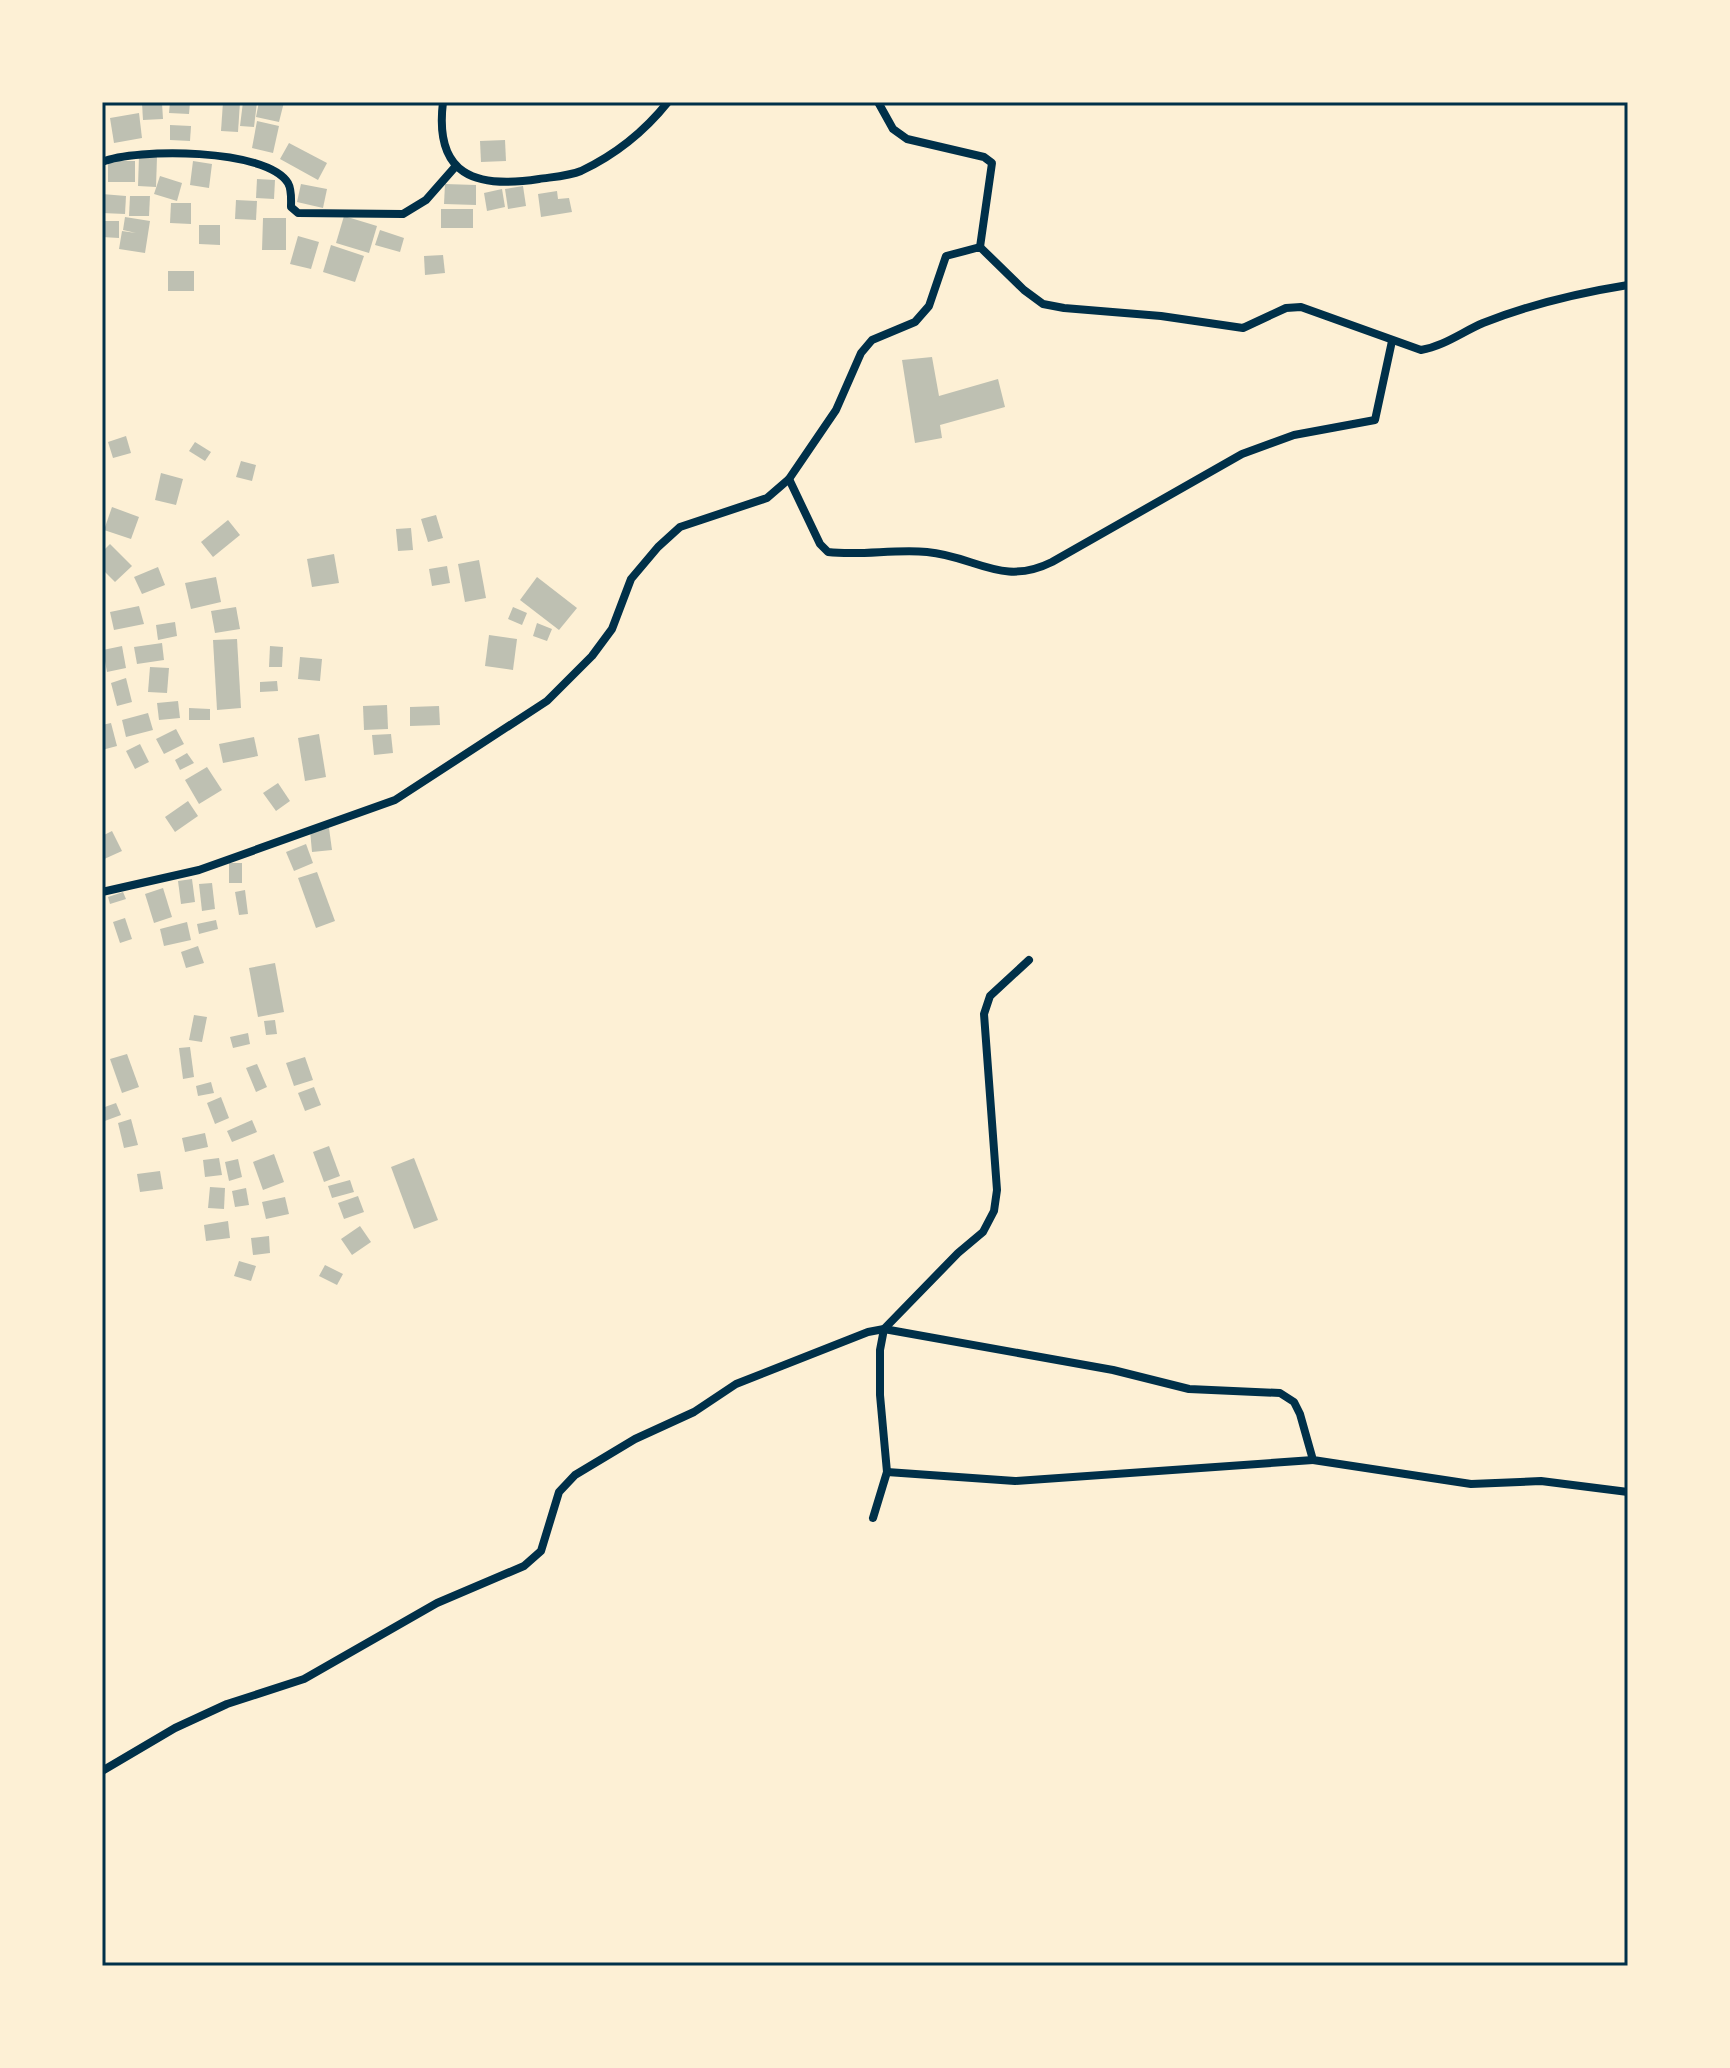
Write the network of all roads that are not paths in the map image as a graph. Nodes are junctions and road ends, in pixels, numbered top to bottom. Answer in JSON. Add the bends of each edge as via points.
{"nodes":[{"id":1,"x":443,"y":102,"type":"edge"},
{"id":2,"x":668,"y":102,"type":"edge"},
{"id":3,"x":878,"y":102,"type":"edge"},
{"id":4,"x":102,"y":162,"type":"edge"},
{"id":5,"x":455,"y":167,"type":"junction"},
{"id":6,"x":980,"y":247,"type":"junction"},
{"id":7,"x":1628,"y":285,"type":"edge"},
{"id":8,"x":1392,"y":341,"type":"junction"},
{"id":9,"x":789,"y":479,"type":"junction"},
{"id":10,"x":102,"y":892,"type":"edge"},
{"id":11,"x":1029,"y":960,"type":"dead end"},
{"id":12,"x":884,"y":1329,"type":"junction"},
{"id":13,"x":1313,"y":1460,"type":"junction"},
{"id":14,"x":887,"y":1472,"type":"junction"},
{"id":15,"x":1628,"y":1492,"type":"edge"},
{"id":16,"x":873,"y":1518,"type":"dead end"},
{"id":17,"x":102,"y":1771,"type":"edge"}],
"edges":[{"from":1,"to":5,"type":"street","via":[[440,128]]},
{"from":2,"to":5,"type":"street","via":[[644,132],[579,172],[494,183],[471,178]]},
{"from":3,"to":6,"type":"street","via":[[893,129],[907,139],[992,163]]},
{"from":4,"to":5,"type":"street","via":[[162,153],[247,161],[283,176],[290,185],[291,207],[298,213],[391,216],[426,200]]},
{"from":6,"to":8,"type":"street","via":[[1043,304],[1243,328],[1286,308],[1301,307]]},
{"from":6,"to":9,"type":"street","via":[[946,256],[922,317],[872,340],[861,353],[836,410]]},
{"from":7,"to":8,"type":"street","via":[[1560,296],[1481,324],[1437,347],[1421,350]]},
{"from":8,"to":9,"type":"street","via":[[1375,420],[1294,435],[1242,454],[1052,562],[1027,571],[998,571],[927,552],[828,552]]},
{"from":9,"to":10,"type":"street","via":[[767,498],[680,527],[631,579],[612,629],[592,656],[547,701],[395,800],[199,870]]},
{"from":11,"to":12,"type":"street","via":[[990,996],[984,1014],[997,1190],[994,1211],[983,1232]]},
{"from":12,"to":13,"type":"street","via":[[1189,1389],[1280,1393],[1300,1414]]},
{"from":12,"to":14,"type":"street","via":[[880,1395]]},
{"from":12,"to":17,"type":"street","via":[[736,1384],[575,1475],[559,1492],[541,1551],[524,1566],[437,1603],[304,1679],[175,1728]]},
{"from":13,"to":14,"type":"street","via":[[1015,1481]]},
{"from":13,"to":15,"type":"street","via":[[1471,1484],[1541,1481]]},
{"from":14,"to":16,"type":"street"}]}
